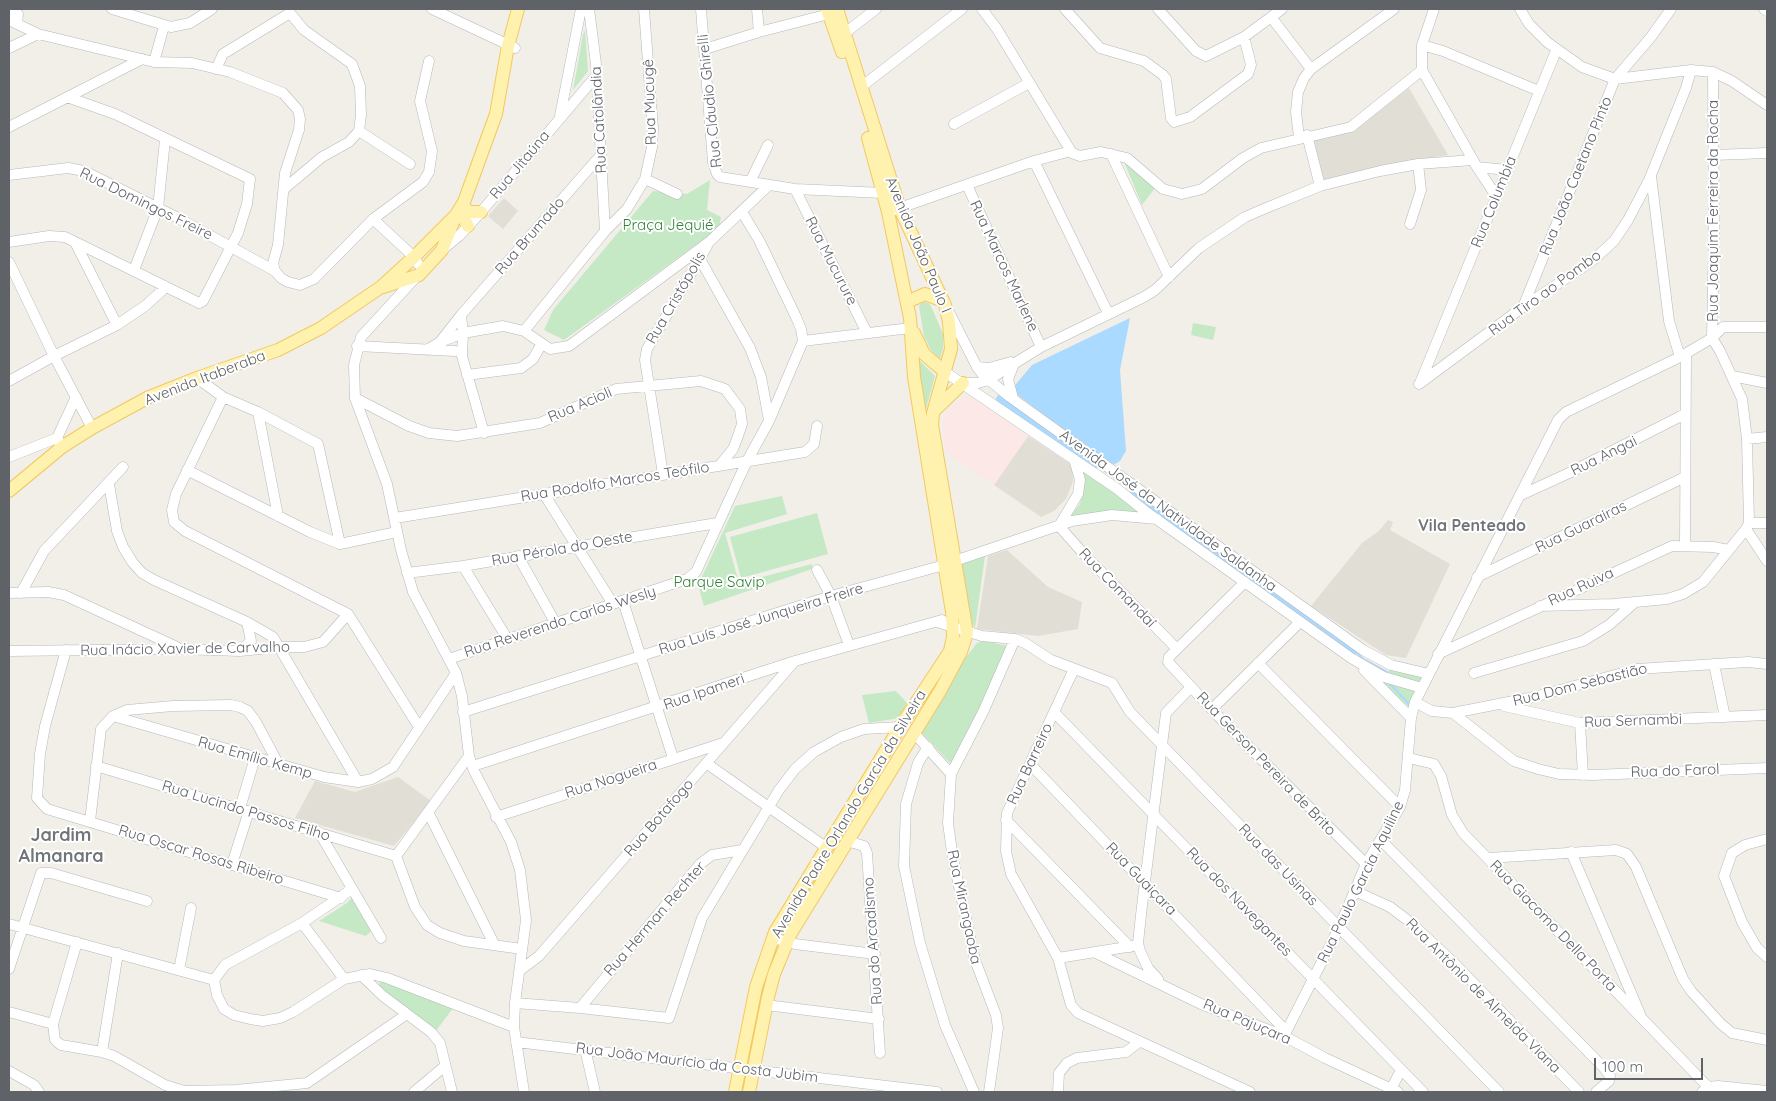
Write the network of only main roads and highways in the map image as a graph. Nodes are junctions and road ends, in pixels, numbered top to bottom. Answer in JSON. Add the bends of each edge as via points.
{"nodes":[{"id":1,"x":519,"y":9,"type":"edge"},
{"id":2,"x":831,"y":11,"type":"edge"},
{"id":3,"x":459,"y":210,"type":"junction"},
{"id":4,"x":894,"y":210,"type":"junction"},
{"id":5,"x":481,"y":212,"type":"road end"},
{"id":6,"x":468,"y":226,"type":"road end"},
{"id":7,"x":417,"y":265,"type":"junction"},
{"id":8,"x":381,"y":288,"type":"junction"},
{"id":9,"x":907,"y":302,"type":"junction"},
{"id":10,"x":944,"y":303,"type":"junction"},
{"id":11,"x":910,"y":323,"type":"junction"},
{"id":12,"x":945,"y":372,"type":"junction"},
{"id":13,"x":963,"y":383,"type":"road end"},
{"id":14,"x":933,"y":413,"type":"junction"},
{"id":15,"x":9,"y":491,"type":"edge"},
{"id":16,"x":950,"y":562,"type":"junction"},
{"id":17,"x":957,"y":608,"type":"junction"},
{"id":18,"x":954,"y":628,"type":"joint"},
{"id":19,"x":967,"y":633,"type":"joint"},
{"id":20,"x":736,"y":1092,"type":"edge"},
{"id":21,"x":750,"y":1092,"type":"edge"}],
"edges":[{"from":1,"to":3,"type":"main road","name":"Avenida Itaberaba","via":[[496,114]]},
{"from":2,"to":4,"type":"main road","name":"Avenida João Paulo I","via":[[884,193]]},
{"from":2,"to":4,"type":"main road","name":"Avenida João Paulo I","via":[[845,33]]},
{"from":3,"to":5,"type":"main road"},
{"from":3,"to":6,"type":"main road"},
{"from":3,"to":7,"type":"main road","name":"Avenida Itaberaba"},
{"from":3,"to":7,"type":"main road","name":"Avenida Itaberaba","via":[[442,250]]},
{"from":4,"to":9,"type":"main road","name":"Avenida João Paulo I"},
{"from":4,"to":10,"type":"main road","name":"Avenida João Paulo I"},
{"from":7,"to":8,"type":"main road","name":"Avenida Itaberaba"},
{"from":7,"to":8,"type":"main road","name":"Avenida Itaberaba","via":[[405,281]]},
{"from":8,"to":15,"type":"main road","name":"Avenida Itaberaba","via":[[300,340],[149,398],[60,443]]},
{"from":9,"to":10,"type":"main road","via":[[925,294]]},
{"from":9,"to":11,"type":"main road","name":"Avenida João Paulo I"},
{"from":10,"to":12,"type":"main road","name":"Avenida João Paulo I","via":[[952,336]]},
{"from":11,"to":12,"type":"main road","via":[[924,354]]},
{"from":11,"to":16,"type":"main road","name":"Avenida João Paulo I","via":[[914,377]]},
{"from":12,"to":14,"type":"main road","name":"Avenida João Paulo I"},
{"from":13,"to":14,"type":"main road"},
{"from":14,"to":16,"type":"main road","name":"Avenida João Paulo I"},
{"from":16,"to":17,"type":"main road","name":"Avenida João Paulo I"},
{"from":17,"to":18,"type":"main road","name":"Avenida João Paulo I"},
{"from":17,"to":19,"type":"main road","name":"Avenida João Paulo I"},
{"from":18,"to":20,"type":"main road","name":"Avenida Padre Orlando Garcia da Silveira","via":[[950,651],[900,727],[773,938],[756,987]]},
{"from":19,"to":21,"type":"main road","name":"Avenida Padre Orlando Garcia da Silveira","via":[[961,652],[914,733],[786,942],[766,1005]]}]}
